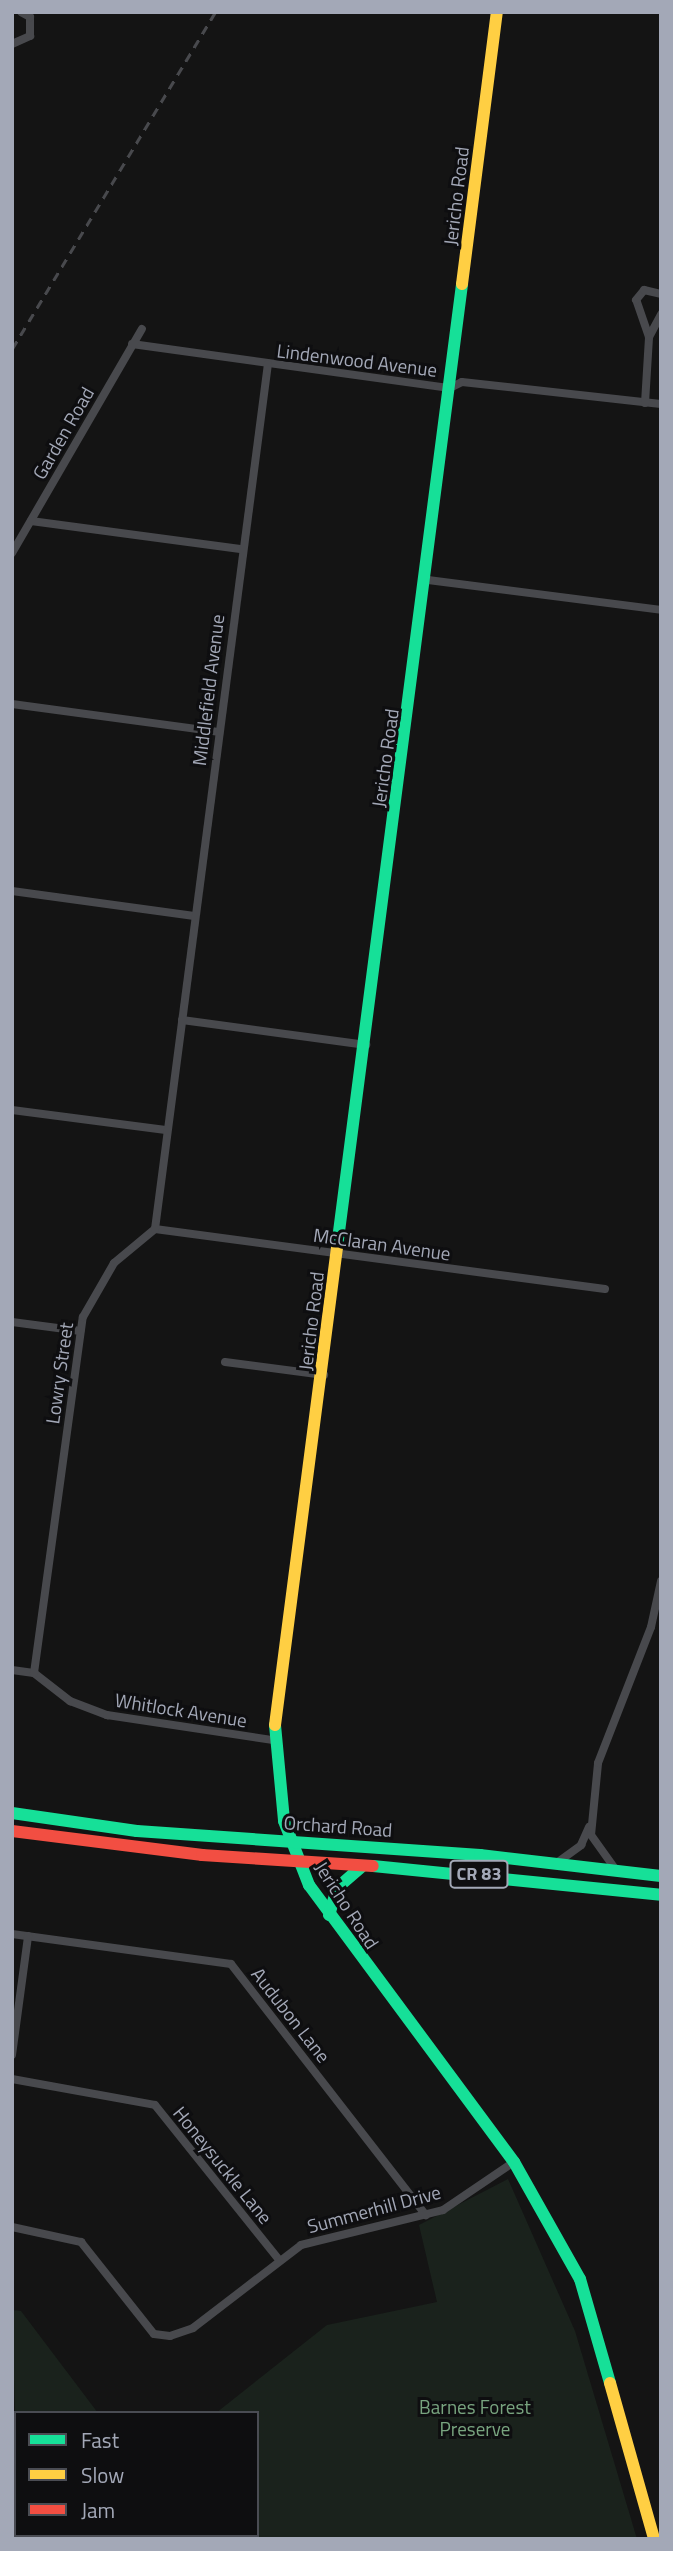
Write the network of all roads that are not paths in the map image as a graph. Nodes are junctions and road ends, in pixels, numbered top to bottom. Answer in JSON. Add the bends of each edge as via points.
{"nodes":[{"id":1,"x":21,"y":12,"type":"edge"},
{"id":2,"x":498,"y":12,"type":"edge"},
{"id":3,"x":12,"y":44,"type":"edge"},
{"id":4,"x":661,"y":293,"type":"edge"},
{"id":5,"x":661,"y":314,"type":"edge"},
{"id":6,"x":142,"y":329,"type":"dead end"},
{"id":7,"x":649,"y":337,"type":"junction"},
{"id":8,"x":132,"y":344,"type":"junction"},
{"id":9,"x":268,"y":364,"type":"junction"},
{"id":10,"x":450,"y":388,"type":"junction"},
{"id":11,"x":645,"y":403,"type":"junction"},
{"id":12,"x":661,"y":404,"type":"edge"},
{"id":13,"x":31,"y":521,"type":"junction"},
{"id":14,"x":243,"y":549,"type":"junction"},
{"id":15,"x":12,"y":553,"type":"edge"},
{"id":16,"x":428,"y":580,"type":"junction"},
{"id":17,"x":661,"y":610,"type":"edge"},
{"id":18,"x":12,"y":704,"type":"edge"},
{"id":19,"x":218,"y":732,"type":"junction"},
{"id":20,"x":12,"y":891,"type":"edge"},
{"id":21,"x":194,"y":916,"type":"junction"},
{"id":22,"x":182,"y":1020,"type":"junction"},
{"id":23,"x":366,"y":1045,"type":"junction"},
{"id":24,"x":12,"y":1110,"type":"edge"},
{"id":25,"x":166,"y":1130,"type":"junction"},
{"id":26,"x":155,"y":1229,"type":"junction"},
{"id":27,"x":339,"y":1254,"type":"junction"},
{"id":28,"x":605,"y":1289,"type":"dead end"},
{"id":29,"x":12,"y":1322,"type":"edge"},
{"id":30,"x":80,"y":1331,"type":"junction"},
{"id":31,"x":225,"y":1362,"type":"dead end"},
{"id":32,"x":324,"y":1376,"type":"junction"},
{"id":33,"x":661,"y":1581,"type":"edge"},
{"id":34,"x":12,"y":1670,"type":"edge"},
{"id":35,"x":34,"y":1673,"type":"junction"},
{"id":36,"x":273,"y":1741,"type":"junction"},
{"id":37,"x":12,"y":1813,"type":"edge"},
{"id":38,"x":590,"y":1825,"type":"junction"},
{"id":39,"x":12,"y":1831,"type":"edge"},
{"id":40,"x":291,"y":1842,"type":"junction"},
{"id":41,"x":297,"y":1862,"type":"junction"},
{"id":42,"x":558,"y":1862,"type":"junction"},
{"id":43,"x":362,"y":1866,"type":"junction"},
{"id":44,"x":615,"y":1870,"type":"junction"},
{"id":45,"x":661,"y":1876,"type":"edge"},
{"id":46,"x":661,"y":1895,"type":"edge"},
{"id":47,"x":329,"y":1915,"type":"junction"},
{"id":48,"x":12,"y":1934,"type":"edge"},
{"id":49,"x":28,"y":1937,"type":"junction"},
{"id":50,"x":12,"y":2055,"type":"edge"},
{"id":51,"x":12,"y":2079,"type":"edge"},
{"id":52,"x":514,"y":2162,"type":"junction"},
{"id":53,"x":426,"y":2215,"type":"junction"},
{"id":54,"x":12,"y":2227,"type":"edge"},
{"id":55,"x":279,"y":2260,"type":"junction"},
{"id":56,"x":654,"y":2539,"type":"edge"}],
"edges":[{"from":1,"to":3,"type":"street","via":[[30,18],[30,36]]},
{"from":2,"to":10,"type":"main road","name":"Jericho Road"},
{"from":4,"to":7,"type":"street","via":[[644,290],[636,300]]},
{"from":5,"to":7,"type":"street"},
{"from":6,"to":8,"type":"street","name":"Garden Road"},
{"from":7,"to":11,"type":"street"},
{"from":8,"to":9,"type":"street","name":"Lindenwood Avenue"},
{"from":8,"to":13,"type":"street","name":"Garden Road"},
{"from":9,"to":10,"type":"street","name":"Lindenwood Avenue"},
{"from":9,"to":14,"type":"street","name":"Middlefield Avenue"},
{"from":10,"to":11,"type":"street","name":"Lindenwood Avenue","via":[[462,382]]},
{"from":10,"to":16,"type":"main road","name":"Jericho Road"},
{"from":11,"to":12,"type":"street","name":"Lindenwood Avenue"},
{"from":13,"to":14,"type":"street"},
{"from":13,"to":15,"type":"street","name":"Garden Road"},
{"from":14,"to":19,"type":"street","name":"Middlefield Avenue"},
{"from":16,"to":17,"type":"street"},
{"from":16,"to":23,"type":"main road","name":"Jericho Road"},
{"from":18,"to":19,"type":"street"},
{"from":19,"to":21,"type":"street","name":"Middlefield Avenue"},
{"from":20,"to":21,"type":"street"},
{"from":21,"to":22,"type":"street","name":"Middlefield Avenue"},
{"from":22,"to":23,"type":"street"},
{"from":22,"to":25,"type":"street"},
{"from":23,"to":27,"type":"main road","name":"Jericho Road"},
{"from":24,"to":25,"type":"street"},
{"from":25,"to":26,"type":"street"},
{"from":26,"to":27,"type":"street","name":"McClaran Avenue"},
{"from":26,"to":30,"type":"street","name":"Lowry Street","via":[[114,1263]]},
{"from":27,"to":28,"type":"street","name":"McClaran Avenue"},
{"from":27,"to":32,"type":"main road","name":"Jericho Road"},
{"from":29,"to":30,"type":"street"},
{"from":30,"to":35,"type":"street","name":"Lowry Street"},
{"from":31,"to":32,"type":"street"},
{"from":32,"to":36,"type":"main road","name":"Jericho Road"},
{"from":33,"to":38,"type":"street","via":[[651,1627],[609,1723]]},
{"from":34,"to":35,"type":"street"},
{"from":35,"to":36,"type":"street","name":"Whitlock Avenue","via":[[70,1701],[107,1715]]},
{"from":36,"to":40,"type":"main road","name":"Jericho Road"},
{"from":37,"to":40,"type":"main road","name":"Orchard Road","number":"CR 83"},
{"from":38,"to":42,"type":"street","via":[[581,1845]]},
{"from":38,"to":44,"type":"street","via":[[593,1844]]},
{"from":39,"to":41,"type":"main road","name":"Orchard Road","number":"CR 83"},
{"from":40,"to":41,"type":"main road","name":"Jericho Road"},
{"from":40,"to":42,"type":"main road","name":"Orchard Road","number":"CR 83"},
{"from":41,"to":43,"type":"main road","name":"Orchard Road","number":"CR 83"},
{"from":41,"to":47,"type":"main road","name":"Jericho Road"},
{"from":42,"to":44,"type":"main road","name":"Orchard Road","number":"CR 83"},
{"from":43,"to":46,"type":"main road","name":"Orchard Road","number":"CR 83"},
{"from":43,"to":47,"type":"main road","via":[[337,1888]]},
{"from":44,"to":45,"type":"main road","name":"Orchard Road","number":"CR 83"},
{"from":47,"to":52,"type":"main road","name":"Jericho Road"},
{"from":48,"to":49,"type":"street","name":"Audubon Lane"},
{"from":49,"to":50,"type":"street"},
{"from":49,"to":53,"type":"street","name":"Audubon Lane","via":[[231,1964]]},
{"from":51,"to":55,"type":"street","name":"Honeysuckle Lane","via":[[155,2105]]},
{"from":52,"to":53,"type":"street","name":"Summerhill Drive"},
{"from":52,"to":56,"type":"main road","name":"Jericho Road","via":[[545,2208],[597,2321]]},
{"from":53,"to":55,"type":"street","name":"Summerhill Drive","via":[[301,2245]]},
{"from":54,"to":55,"type":"street","name":"Summerhill Drive","via":[[81,2242],[154,2334],[170,2336],[193,2328]]}]}
